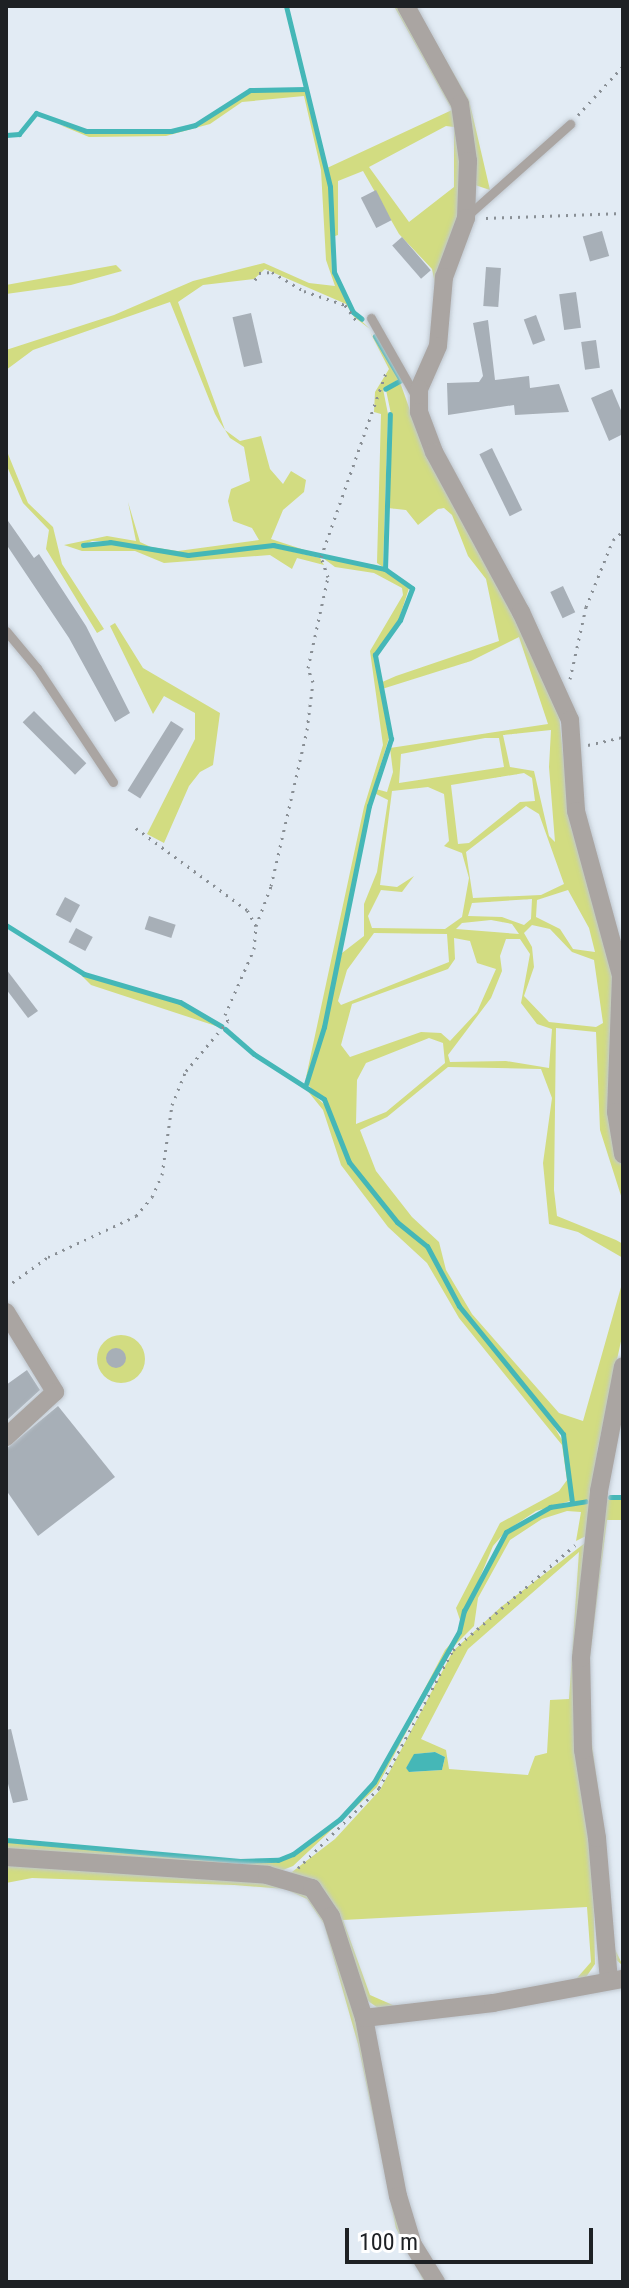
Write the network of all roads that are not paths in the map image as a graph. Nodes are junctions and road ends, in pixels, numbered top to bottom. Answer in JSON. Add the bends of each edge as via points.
{"nodes":[{"id":1,"x":406,"y":6,"type":"edge"},
{"id":2,"x":570,"y":124,"type":"road end"},
{"id":3,"x":466,"y":218,"type":"junction"},
{"id":4,"x":371,"y":318,"type":"dead end"},
{"id":5,"x":418,"y":399,"type":"junction"},
{"id":6,"x":6,"y":631,"type":"edge"},
{"id":7,"x":113,"y":782,"type":"dead end"},
{"id":8,"x":622,"y":993,"type":"edge"},
{"id":9,"x":623,"y":1154,"type":"edge"},
{"id":10,"x":6,"y":1312,"type":"edge"},
{"id":11,"x":623,"y":1366,"type":"edge"},
{"id":12,"x":6,"y":1437,"type":"edge"},
{"id":13,"x":6,"y":1857,"type":"edge"},
{"id":14,"x":616,"y":1980,"type":"edge"},
{"id":15,"x":364,"y":2018,"type":"junction"},
{"id":16,"x":436,"y":2282,"type":"edge"}],
"edges":[{"from":1,"to":3,"type":"street","via":[[463,114]]},
{"from":2,"to":3,"type":"lane"},
{"from":3,"to":5,"type":"street","via":[[444,277],[435,359]]},
{"from":4,"to":5,"type":"lane"},
{"from":5,"to":8,"type":"street","via":[[434,452],[564,703],[576,811],[618,960]]},
{"from":6,"to":7,"type":"lane"},
{"from":8,"to":9,"type":"street","via":[[616,1112]]},
{"from":10,"to":12,"type":"street","via":[[55,1392]]},
{"from":11,"to":14,"type":"street","via":[[593,1536],[580,1710]]},
{"from":13,"to":15,"type":"street","via":[[301,1882],[321,1898]]},
{"from":14,"to":15,"type":"street","via":[[493,2003]]},
{"from":15,"to":16,"type":"street","via":[[398,2196],[413,2245]]}]}
